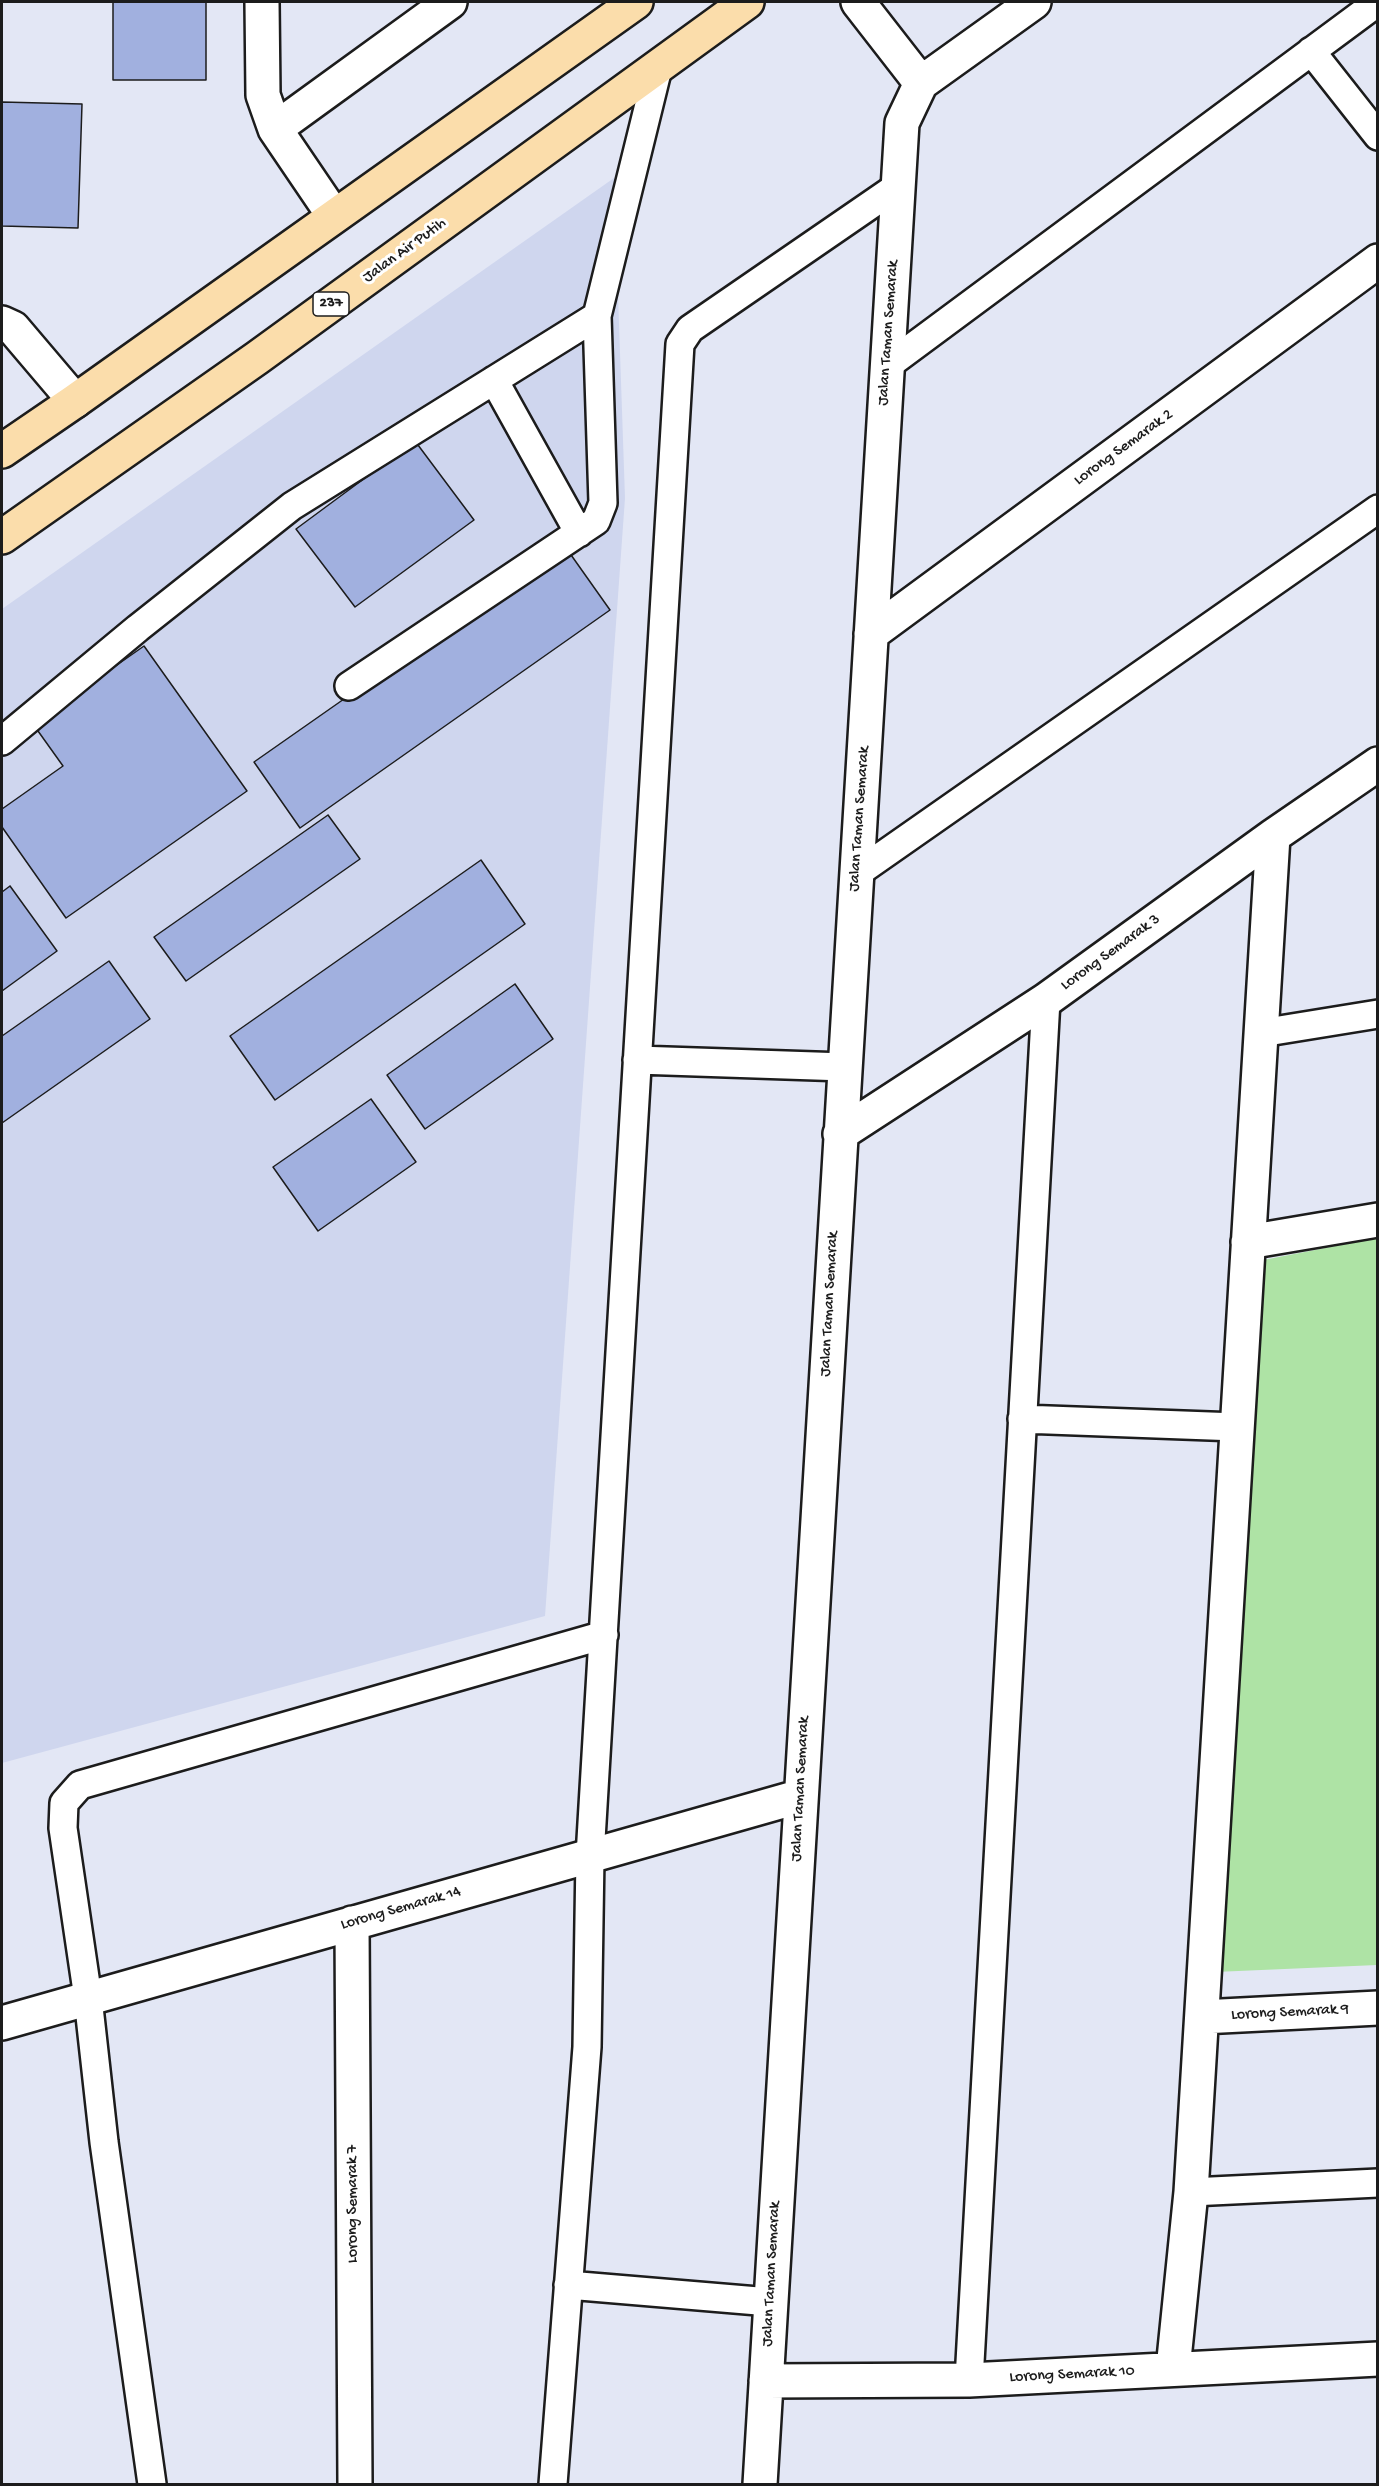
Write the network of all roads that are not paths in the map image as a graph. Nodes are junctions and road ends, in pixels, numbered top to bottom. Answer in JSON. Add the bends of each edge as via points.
{"nodes":[{"id":1,"x":262,"y":2,"type":"edge"},
{"id":2,"x":450,"y":2,"type":"edge"},
{"id":3,"x":636,"y":2,"type":"edge"},
{"id":4,"x":747,"y":2,"type":"edge"},
{"id":5,"x":858,"y":2,"type":"edge"},
{"id":6,"x":1034,"y":2,"type":"edge"},
{"id":7,"x":1377,"y":2,"type":"edge"},
{"id":8,"x":1311,"y":51,"type":"junction"},
{"id":9,"x":658,"y":68,"type":"junction"},
{"id":10,"x":921,"y":83,"type":"junction"},
{"id":11,"x":275,"y":129,"type":"junction"},
{"id":12,"x":1377,"y":136,"type":"edge"},
{"id":13,"x":898,"y":186,"type":"junction"},
{"id":14,"x":334,"y":216,"type":"junction"},
{"id":15,"x":1377,"y":261,"type":"edge"},
{"id":16,"x":597,"y":316,"type":"junction"},
{"id":17,"x":2,"y":323,"type":"edge"},
{"id":18,"x":887,"y":366,"type":"junction"},
{"id":19,"x":494,"y":380,"type":"junction"},
{"id":20,"x":75,"y":401,"type":"junction"},
{"id":21,"x":2,"y":451,"type":"edge"},
{"id":22,"x":1377,"y":509,"type":"edge"},
{"id":23,"x":579,"y":533,"type":"junction"},
{"id":24,"x":2,"y":537,"type":"edge"},
{"id":25,"x":871,"y":634,"type":"junction"},
{"id":26,"x":349,"y":686,"type":"dead end"},
{"id":27,"x":2,"y":741,"type":"edge"},
{"id":28,"x":1377,"y":765,"type":"edge"},
{"id":29,"x":1272,"y":836,"type":"junction"},
{"id":30,"x":856,"y":874,"type":"junction"},
{"id":31,"x":1046,"y":1000,"type":"junction"},
{"id":32,"x":1377,"y":1014,"type":"edge"},
{"id":33,"x":1261,"y":1034,"type":"junction"},
{"id":34,"x":637,"y":1060,"type":"junction"},
{"id":35,"x":845,"y":1067,"type":"junction"},
{"id":36,"x":840,"y":1134,"type":"junction"},
{"id":37,"x":1377,"y":1220,"type":"edge"},
{"id":38,"x":1248,"y":1242,"type":"junction"},
{"id":39,"x":1023,"y":1419,"type":"junction"},
{"id":40,"x":1238,"y":1427,"type":"junction"},
{"id":41,"x":604,"y":1635,"type":"junction"},
{"id":42,"x":801,"y":1796,"type":"junction"},
{"id":43,"x":590,"y":1856,"type":"junction"},
{"id":44,"x":352,"y":1923,"type":"junction"},
{"id":45,"x":88,"y":1998,"type":"junction"},
{"id":46,"x":1377,"y":2008,"type":"edge"},
{"id":47,"x":1202,"y":2017,"type":"junction"},
{"id":48,"x":2,"y":2023,"type":"edge"},
{"id":49,"x":1377,"y":2183,"type":"edge"},
{"id":50,"x":1191,"y":2192,"type":"junction"},
{"id":51,"x":568,"y":2285,"type":"junction"},
{"id":52,"x":770,"y":2302,"type":"junction"},
{"id":53,"x":1377,"y":2359,"type":"edge"},
{"id":54,"x":1173,"y":2369,"type":"junction"},
{"id":55,"x":969,"y":2380,"type":"junction"},
{"id":56,"x":766,"y":2381,"type":"junction"},
{"id":57,"x":152,"y":2484,"type":"edge"},
{"id":58,"x":355,"y":2484,"type":"edge"},
{"id":59,"x":553,"y":2484,"type":"edge"},
{"id":60,"x":760,"y":2484,"type":"edge"}],
"edges":[{"from":1,"to":11,"type":"street","via":[[263,95]]},
{"from":2,"to":11,"type":"street"},
{"from":3,"to":14,"type":"main road"},
{"from":4,"to":9,"type":"main road","name":"Jalan Air Putih","number":"237"},
{"from":5,"to":10,"type":"street"},
{"from":6,"to":10,"type":"street"},
{"from":7,"to":8,"type":"lane"},
{"from":8,"to":12,"type":"lane"},
{"from":8,"to":18,"type":"lane"},
{"from":9,"to":16,"type":"lane"},
{"from":9,"to":24,"type":"main road","name":"Jalan Air Putih","number":"237","via":[[258,358]]},
{"from":10,"to":13,"type":"street","name":"Jalan Taman Semarak","via":[[902,123]]},
{"from":11,"to":14,"type":"street"},
{"from":13,"to":18,"type":"street","name":"Jalan Taman Semarak"},
{"from":13,"to":34,"type":"lane","via":[[690,329],[680,344]]},
{"from":14,"to":20,"type":"main road"},
{"from":15,"to":25,"type":"street","name":"Lorong Semarak 2"},
{"from":16,"to":19,"type":"lane"},
{"from":16,"to":23,"type":"lane","via":[[603,503],[596,520]]},
{"from":17,"to":20,"type":"street","via":[[14,328]]},
{"from":18,"to":25,"type":"street","name":"Jalan Taman Semarak"},
{"from":19,"to":23,"type":"lane"},
{"from":19,"to":27,"type":"lane","via":[[292,506]]},
{"from":20,"to":21,"type":"main road"},
{"from":22,"to":30,"type":"lane"},
{"from":23,"to":26,"type":"lane"},
{"from":25,"to":30,"type":"street","name":"Jalan Taman Semarak"},
{"from":28,"to":29,"type":"street","name":"Lorong Semarak 3"},
{"from":29,"to":31,"type":"street","name":"Lorong Semarak 3"},
{"from":29,"to":33,"type":"street"},
{"from":30,"to":35,"type":"street","name":"Jalan Taman Semarak"},
{"from":31,"to":36,"type":"street","name":"Lorong Semarak 3"},
{"from":31,"to":39,"type":"lane"},
{"from":32,"to":33,"type":"lane"},
{"from":33,"to":38,"type":"street"},
{"from":34,"to":35,"type":"lane"},
{"from":34,"to":41,"type":"lane"},
{"from":35,"to":36,"type":"street","name":"Jalan Taman Semarak"},
{"from":36,"to":42,"type":"street","name":"Jalan Taman Semarak"},
{"from":37,"to":38,"type":"street"},
{"from":38,"to":40,"type":"street"},
{"from":39,"to":40,"type":"lane"},
{"from":39,"to":55,"type":"lane"},
{"from":40,"to":47,"type":"street"},
{"from":41,"to":43,"type":"lane"},
{"from":41,"to":45,"type":"lane","via":[[80,1785],[64,1803],[63,1828]]},
{"from":42,"to":43,"type":"street","name":"Lorong Semarak 14"},
{"from":42,"to":52,"type":"street","name":"Jalan Taman Semarak"},
{"from":43,"to":44,"type":"street","name":"Lorong Semarak 14"},
{"from":43,"to":51,"type":"lane","via":[[587,2048]]},
{"from":44,"to":45,"type":"street","name":"Lorong Semarak 14"},
{"from":44,"to":58,"type":"street","name":"Lorong Semarak 7"},
{"from":45,"to":48,"type":"street","name":"Lorong Semarak 14"},
{"from":45,"to":57,"type":"lane","via":[[105,2153]]},
{"from":46,"to":47,"type":"street","name":"Lorong Semarak 9"},
{"from":47,"to":50,"type":"street"},
{"from":49,"to":50,"type":"lane"},
{"from":50,"to":54,"type":"street"},
{"from":51,"to":52,"type":"lane"},
{"from":51,"to":59,"type":"lane"},
{"from":52,"to":56,"type":"street","name":"Jalan Taman Semarak"},
{"from":53,"to":54,"type":"street","name":"Lorong Semarak 10"},
{"from":54,"to":55,"type":"street","name":"Lorong Semarak 10"},
{"from":55,"to":56,"type":"street","name":"Lorong Semarak 10"},
{"from":56,"to":60,"type":"street","name":"Jalan Taman Semarak"}]}
